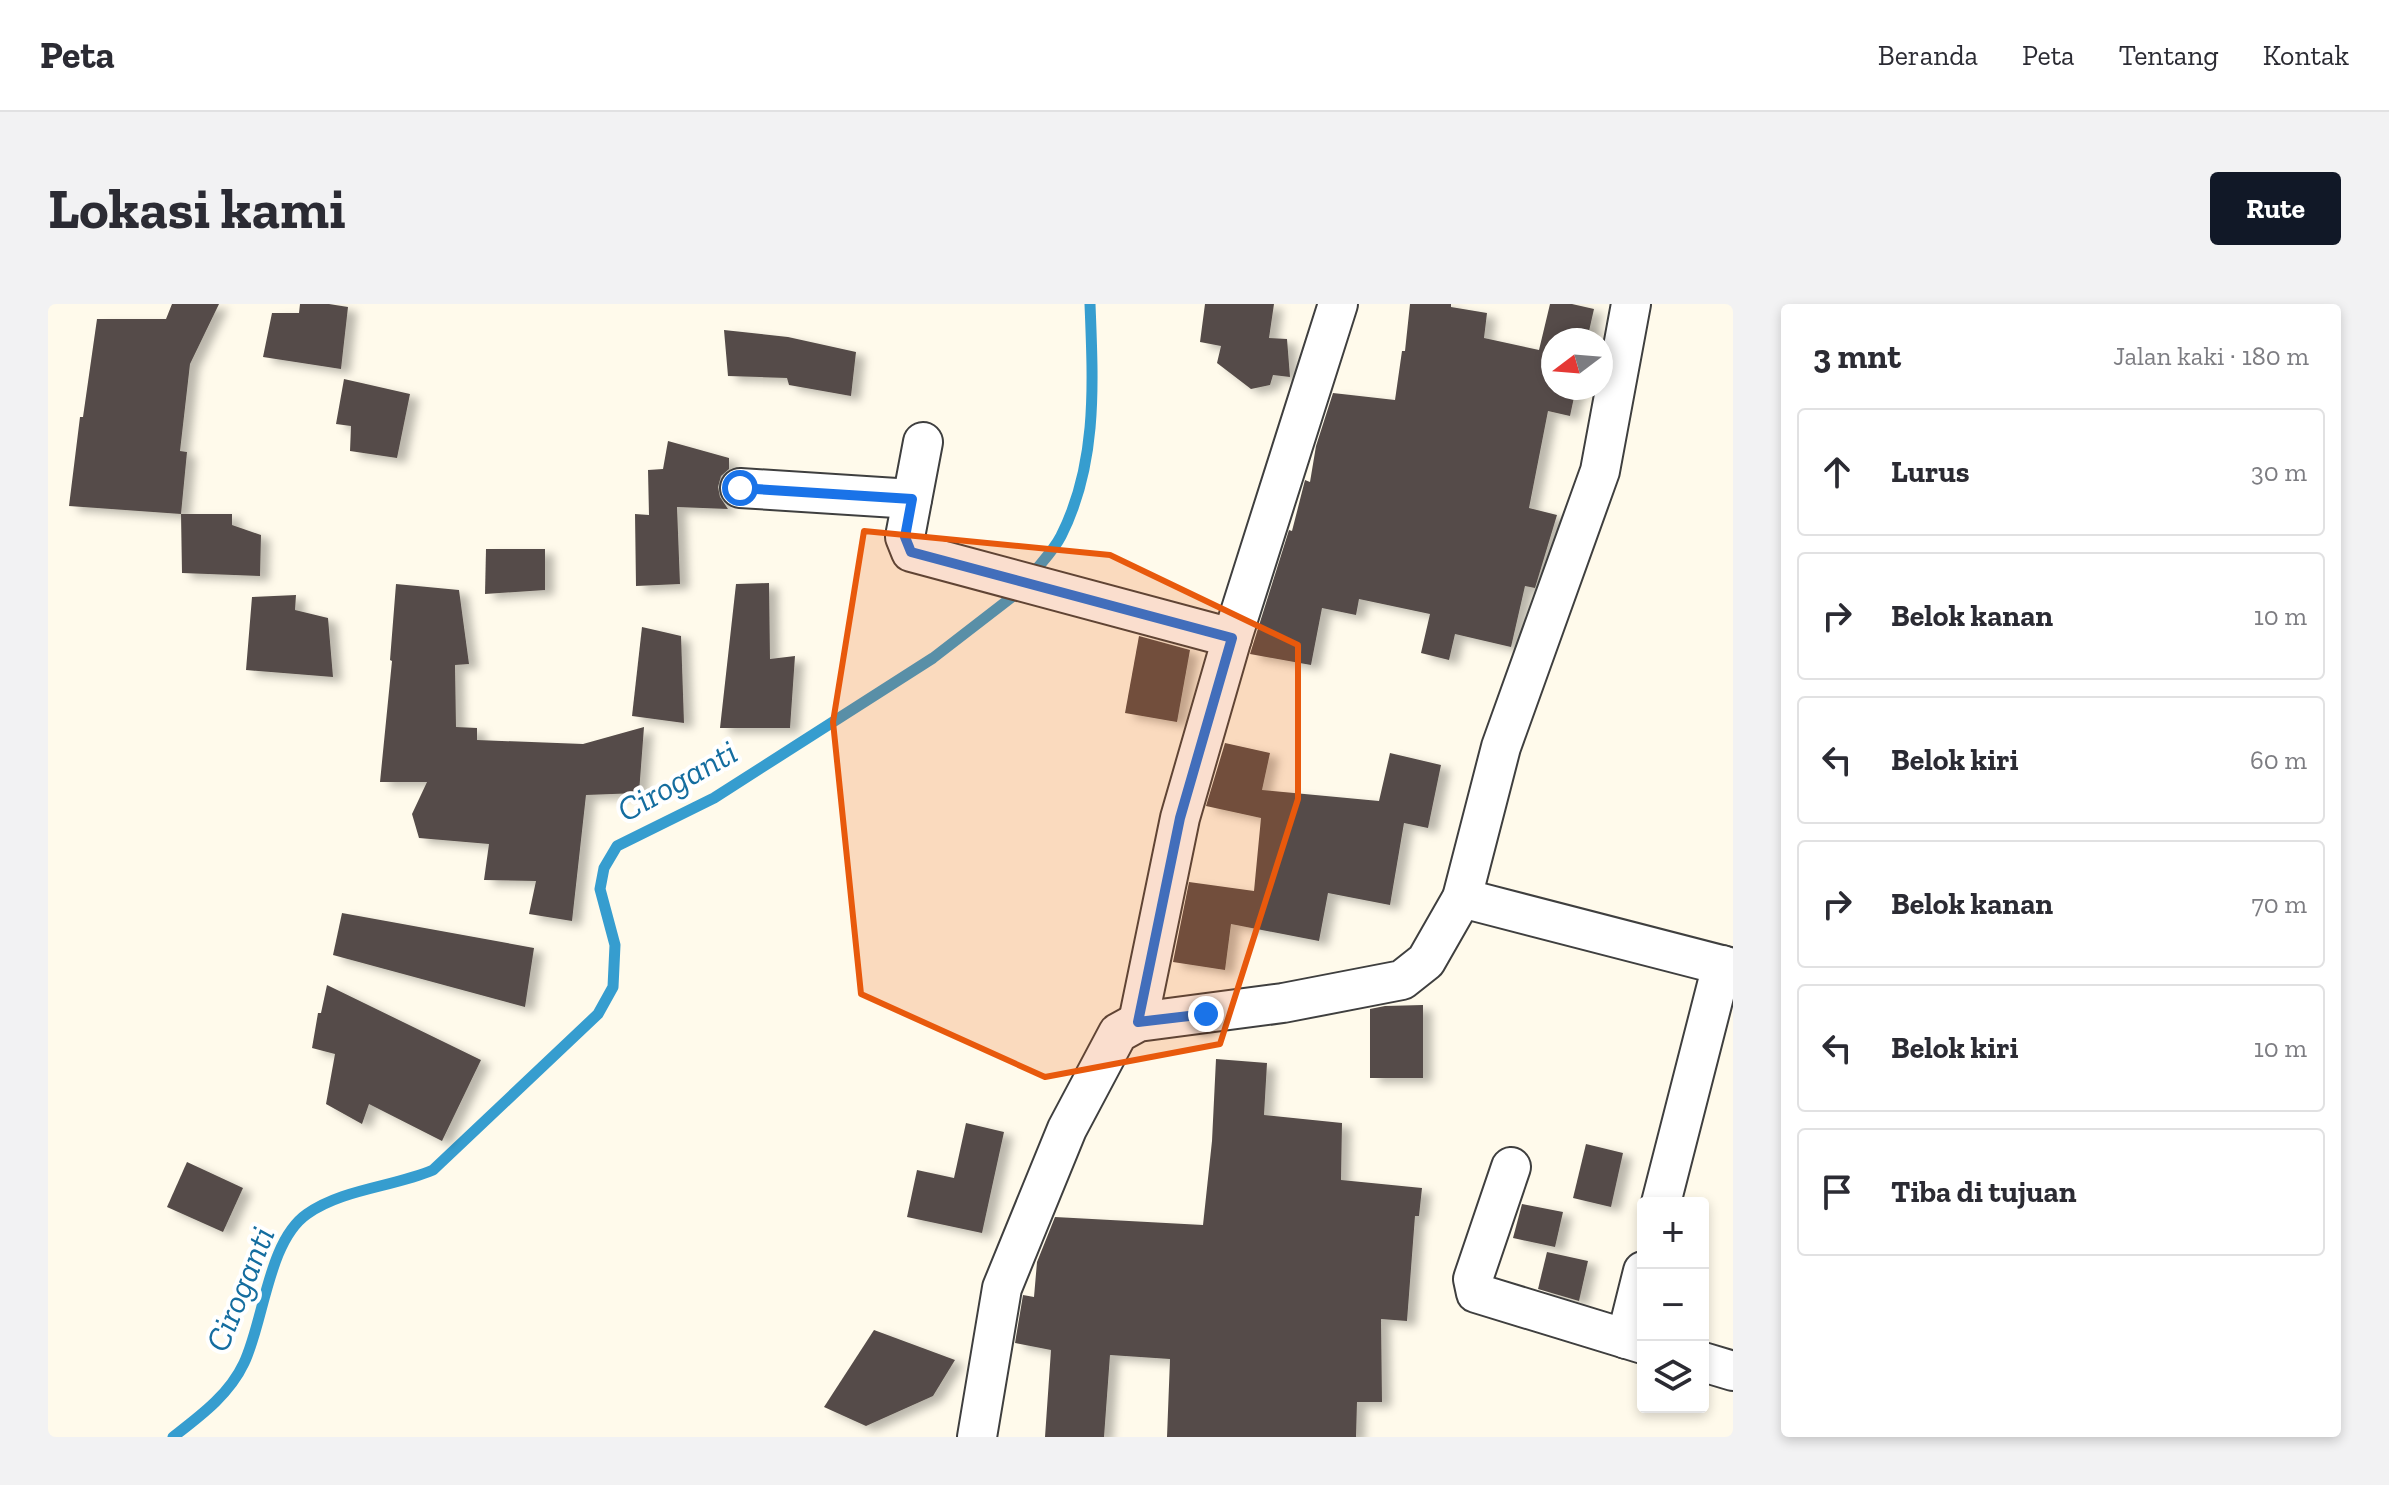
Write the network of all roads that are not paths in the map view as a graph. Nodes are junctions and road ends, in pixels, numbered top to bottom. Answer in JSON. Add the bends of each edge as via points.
{"nodes":[{"id":1,"x":1338,"y":304,"type":"edge"},
{"id":2,"x":1631,"y":304,"type":"edge"},
{"id":3,"x":923,"y":442,"type":"dead end"},
{"id":4,"x":740,"y":488,"type":"dead end"},
{"id":5,"x":912,"y":499,"type":"junction"},
{"id":6,"x":1232,"y":638,"type":"junction"},
{"id":7,"x":1462,"y":898,"type":"junction"},
{"id":8,"x":1728,"y":967,"type":"edge"},
{"id":9,"x":1138,"y":1022,"type":"junction"},
{"id":10,"x":1511,"y":1167,"type":"dead end"},
{"id":11,"x":1663,"y":1197,"type":"edge"},
{"id":12,"x":1637,"y":1318,"type":"edge"},
{"id":13,"x":1634,"y":1341,"type":"edge"},
{"id":14,"x":1709,"y":1364,"type":"edge"},
{"id":15,"x":1733,"y":1371,"type":"edge"},
{"id":16,"x":977,"y":1437,"type":"edge"}],
"edges":[{"from":1,"to":6,"type":"street"},
{"from":2,"to":7,"type":"street","via":[[1600,471],[1501,747]]},
{"from":3,"to":5,"type":"street"},
{"from":4,"to":5,"type":"street"},
{"from":5,"to":6,"type":"street","via":[[905,537],[911,552]]},
{"from":6,"to":9,"type":"street","via":[[1180,818]]},
{"from":7,"to":8,"type":"street"},
{"from":7,"to":9,"type":"street","via":[[1426,961],[1402,980],[1283,1003]]},
{"from":8,"to":11,"type":"street"},
{"from":9,"to":16,"type":"street","via":[[1118,1033],[1067,1129],[1002,1288]]},
{"from":10,"to":13,"type":"street","via":[[1473,1279],[1476,1293]]},
{"from":12,"to":13,"type":"street"},
{"from":14,"to":15,"type":"street"}]}
